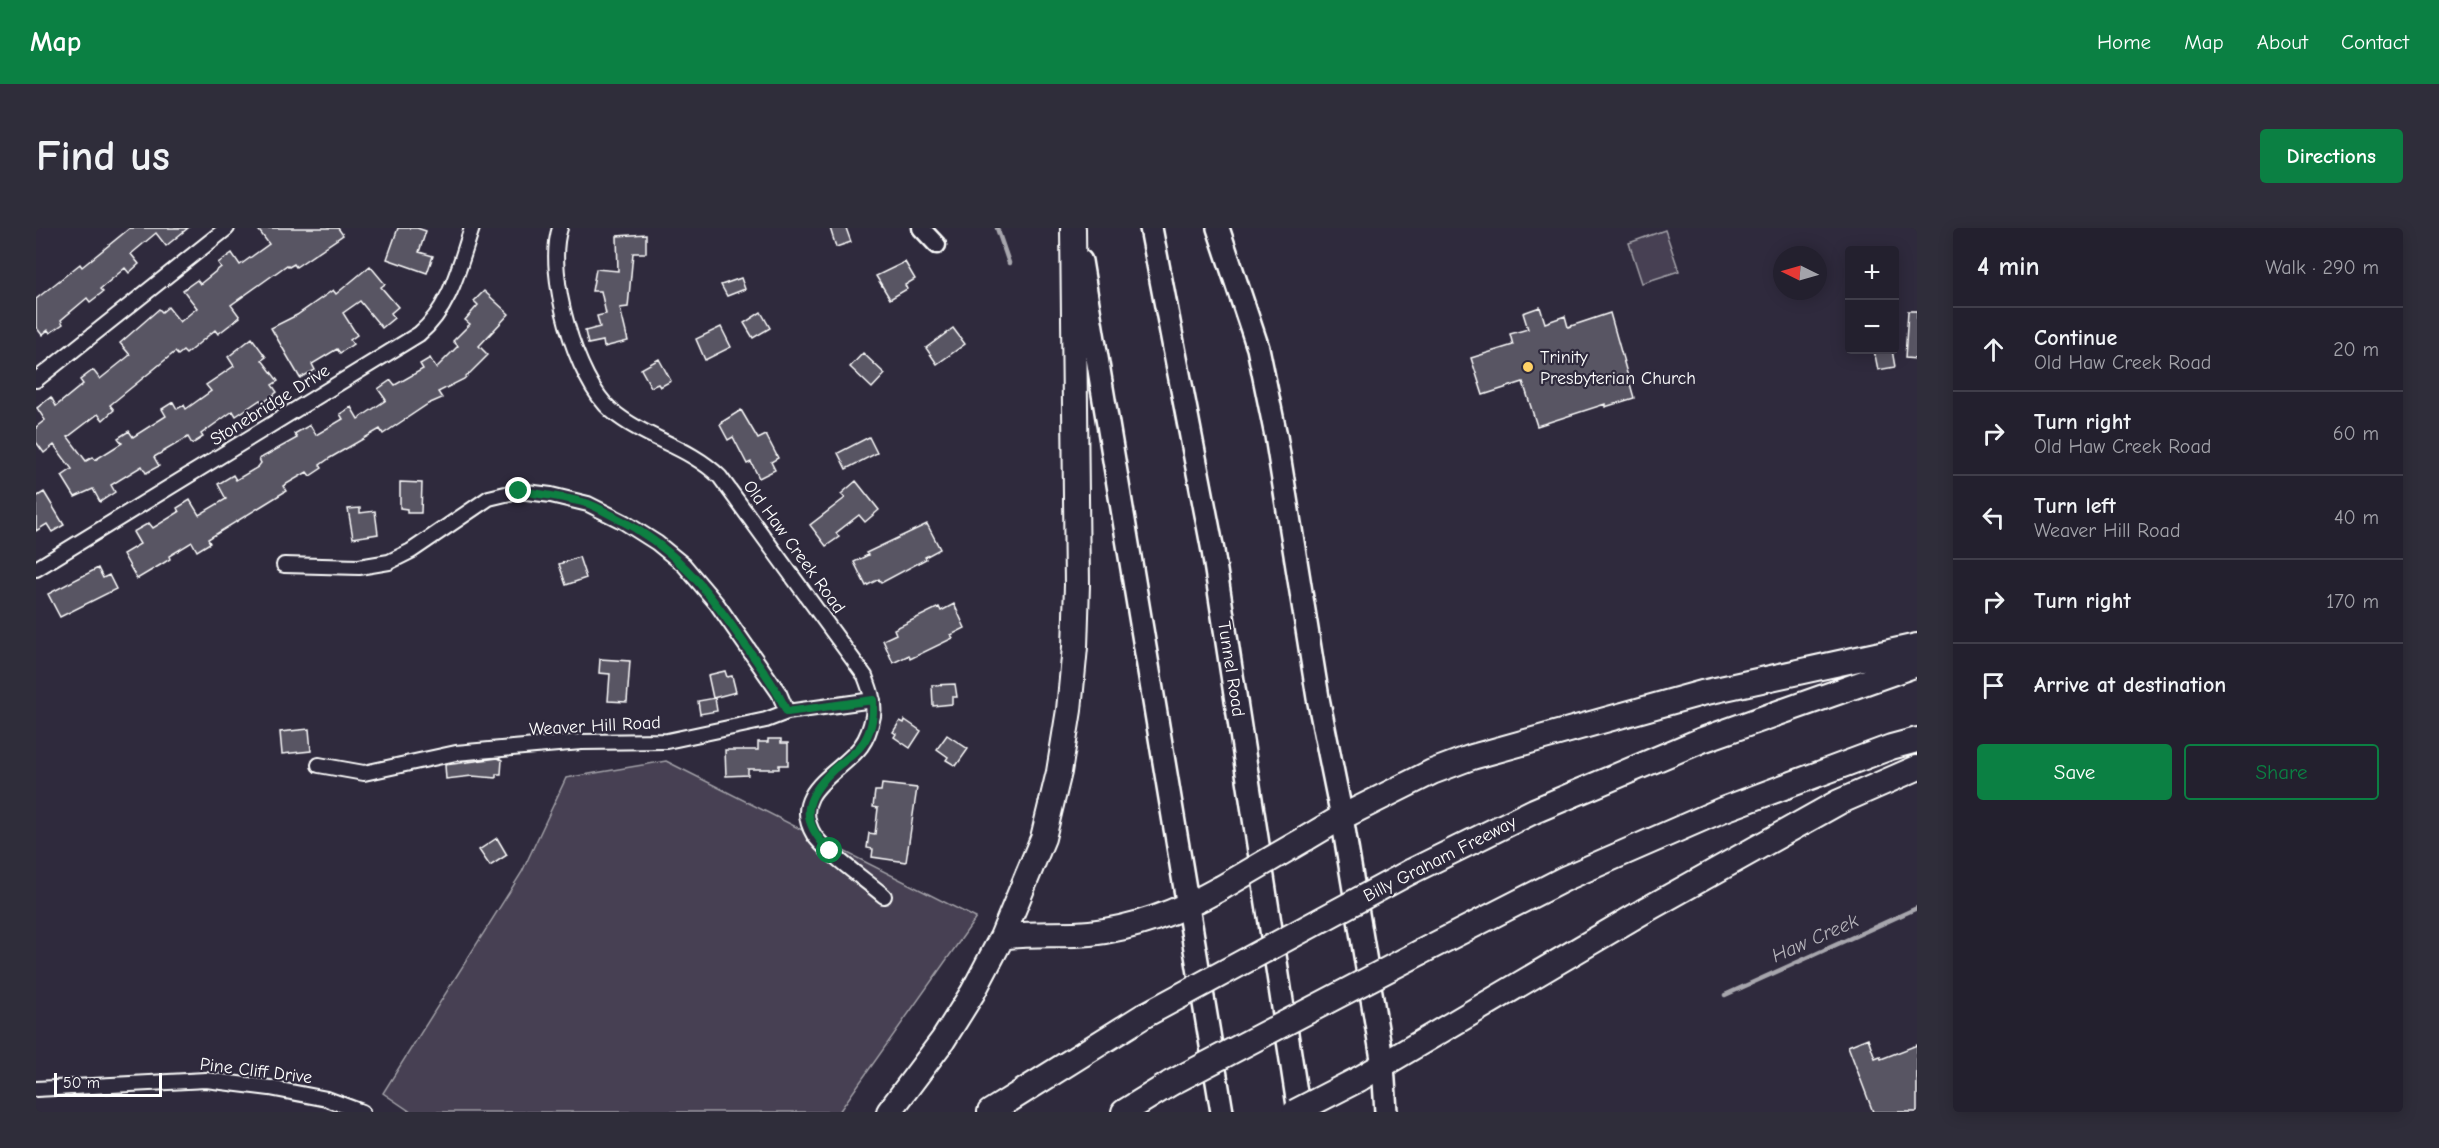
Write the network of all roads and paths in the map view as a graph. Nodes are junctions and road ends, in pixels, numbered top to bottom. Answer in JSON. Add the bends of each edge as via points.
{"nodes":[{"id":1,"x":227,"y":228,"type":"edge"},
{"id":2,"x":472,"y":228,"type":"edge"},
{"id":3,"x":560,"y":228,"type":"edge"},
{"id":4,"x":921,"y":228,"type":"edge"},
{"id":5,"x":1074,"y":228,"type":"edge"},
{"id":6,"x":1151,"y":228,"type":"edge"},
{"id":7,"x":1218,"y":228,"type":"edge"},
{"id":8,"x":938,"y":245,"type":"dead end"},
{"id":9,"x":36,"y":380,"type":"edge"},
{"id":10,"x":284,"y":565,"type":"dead end"},
{"id":11,"x":36,"y":569,"type":"edge"},
{"id":12,"x":1917,"y":646,"type":"edge"},
{"id":13,"x":1917,"y":664,"type":"edge"},
{"id":14,"x":873,"y":700,"type":"junction"},
{"id":15,"x":787,"y":712,"type":"junction"},
{"id":16,"x":1917,"y":740,"type":"edge"},
{"id":17,"x":319,"y":765,"type":"dead end"},
{"id":18,"x":1917,"y":768,"type":"edge"},
{"id":19,"x":1342,"y":817,"type":"junction"},
{"id":20,"x":884,"y":896,"type":"dead end"},
{"id":21,"x":1188,"y":906,"type":"junction"},
{"id":22,"x":1002,"y":937,"type":"junction"},
{"id":23,"x":1383,"y":1065,"type":"junction"},
{"id":24,"x":36,"y":1089,"type":"edge"},
{"id":25,"x":362,"y":1112,"type":"edge"},
{"id":26,"x":889,"y":1112,"type":"edge"},
{"id":27,"x":990,"y":1112,"type":"edge"},
{"id":28,"x":1124,"y":1112,"type":"edge"},
{"id":29,"x":1222,"y":1112,"type":"edge"},
{"id":30,"x":1297,"y":1112,"type":"edge"},
{"id":31,"x":1386,"y":1112,"type":"edge"}],
"edges":[{"from":1,"to":9,"type":"street"},
{"from":2,"to":11,"type":"street","name":"Stonebridge Drive","via":[[447,300],[440,314],[420,334]]},
{"from":3,"to":14,"type":"street","name":"Old Haw Creek Road","via":[[555,249],[559,298],[571,338],[596,393],[613,413],[694,455],[720,477],[855,660]]},
{"from":4,"to":8,"type":"street"},
{"from":5,"to":21,"type":"main road"},
{"from":5,"to":22,"type":"highway","via":[[1077,585],[1073,668],[1059,772],[1042,838]]},
{"from":6,"to":30,"type":"main road","name":"Tunnel Road","via":[[1213,551]]},
{"from":7,"to":19,"type":"main road","via":[[1258,348]]},
{"from":10,"to":15,"type":"street","via":[[359,567],[389,562],[489,498],[519,491],[588,504],[624,522],[684,565],[717,604]]},
{"from":12,"to":19,"type":"highway","via":[[1702,693],[1515,744],[1432,772]]},
{"from":13,"to":27,"type":"highway","name":"Billy Graham Freeway","bridge":true,"via":[[1702,740],[1534,811],[1410,872],[1145,1015]]},
{"from":14,"to":15,"type":"street","name":"Weaver Hill Road"},
{"from":14,"to":20,"type":"street","name":"Old Haw Creek Road","via":[[873,715],[860,747],[829,775],[812,795],[808,807],[814,836]]},
{"from":15,"to":17,"type":"street","name":"Weaver Hill Road","via":[[667,741],[581,742],[456,753],[364,773]]},
{"from":16,"to":28,"type":"highway","bridge":true,"via":[[1722,810],[1566,878],[1171,1083]]},
{"from":18,"to":23,"type":"highway","via":[[1839,802],[1777,836]]},
{"from":19,"to":21,"type":"highway","bridge":true},
{"from":19,"to":23,"type":"main road"},
{"from":21,"to":22,"type":"highway","via":[[1116,929]]},
{"from":21,"to":29,"type":"main road"},
{"from":22,"to":26,"type":"highway","via":[[943,1040]]},
{"from":23,"to":30,"type":"highway","bridge":true},
{"from":23,"to":31,"type":"main road"},
{"from":24,"to":25,"type":"street","name":"Pine Cliff Drive","via":[[206,1080],[327,1099]]}]}
